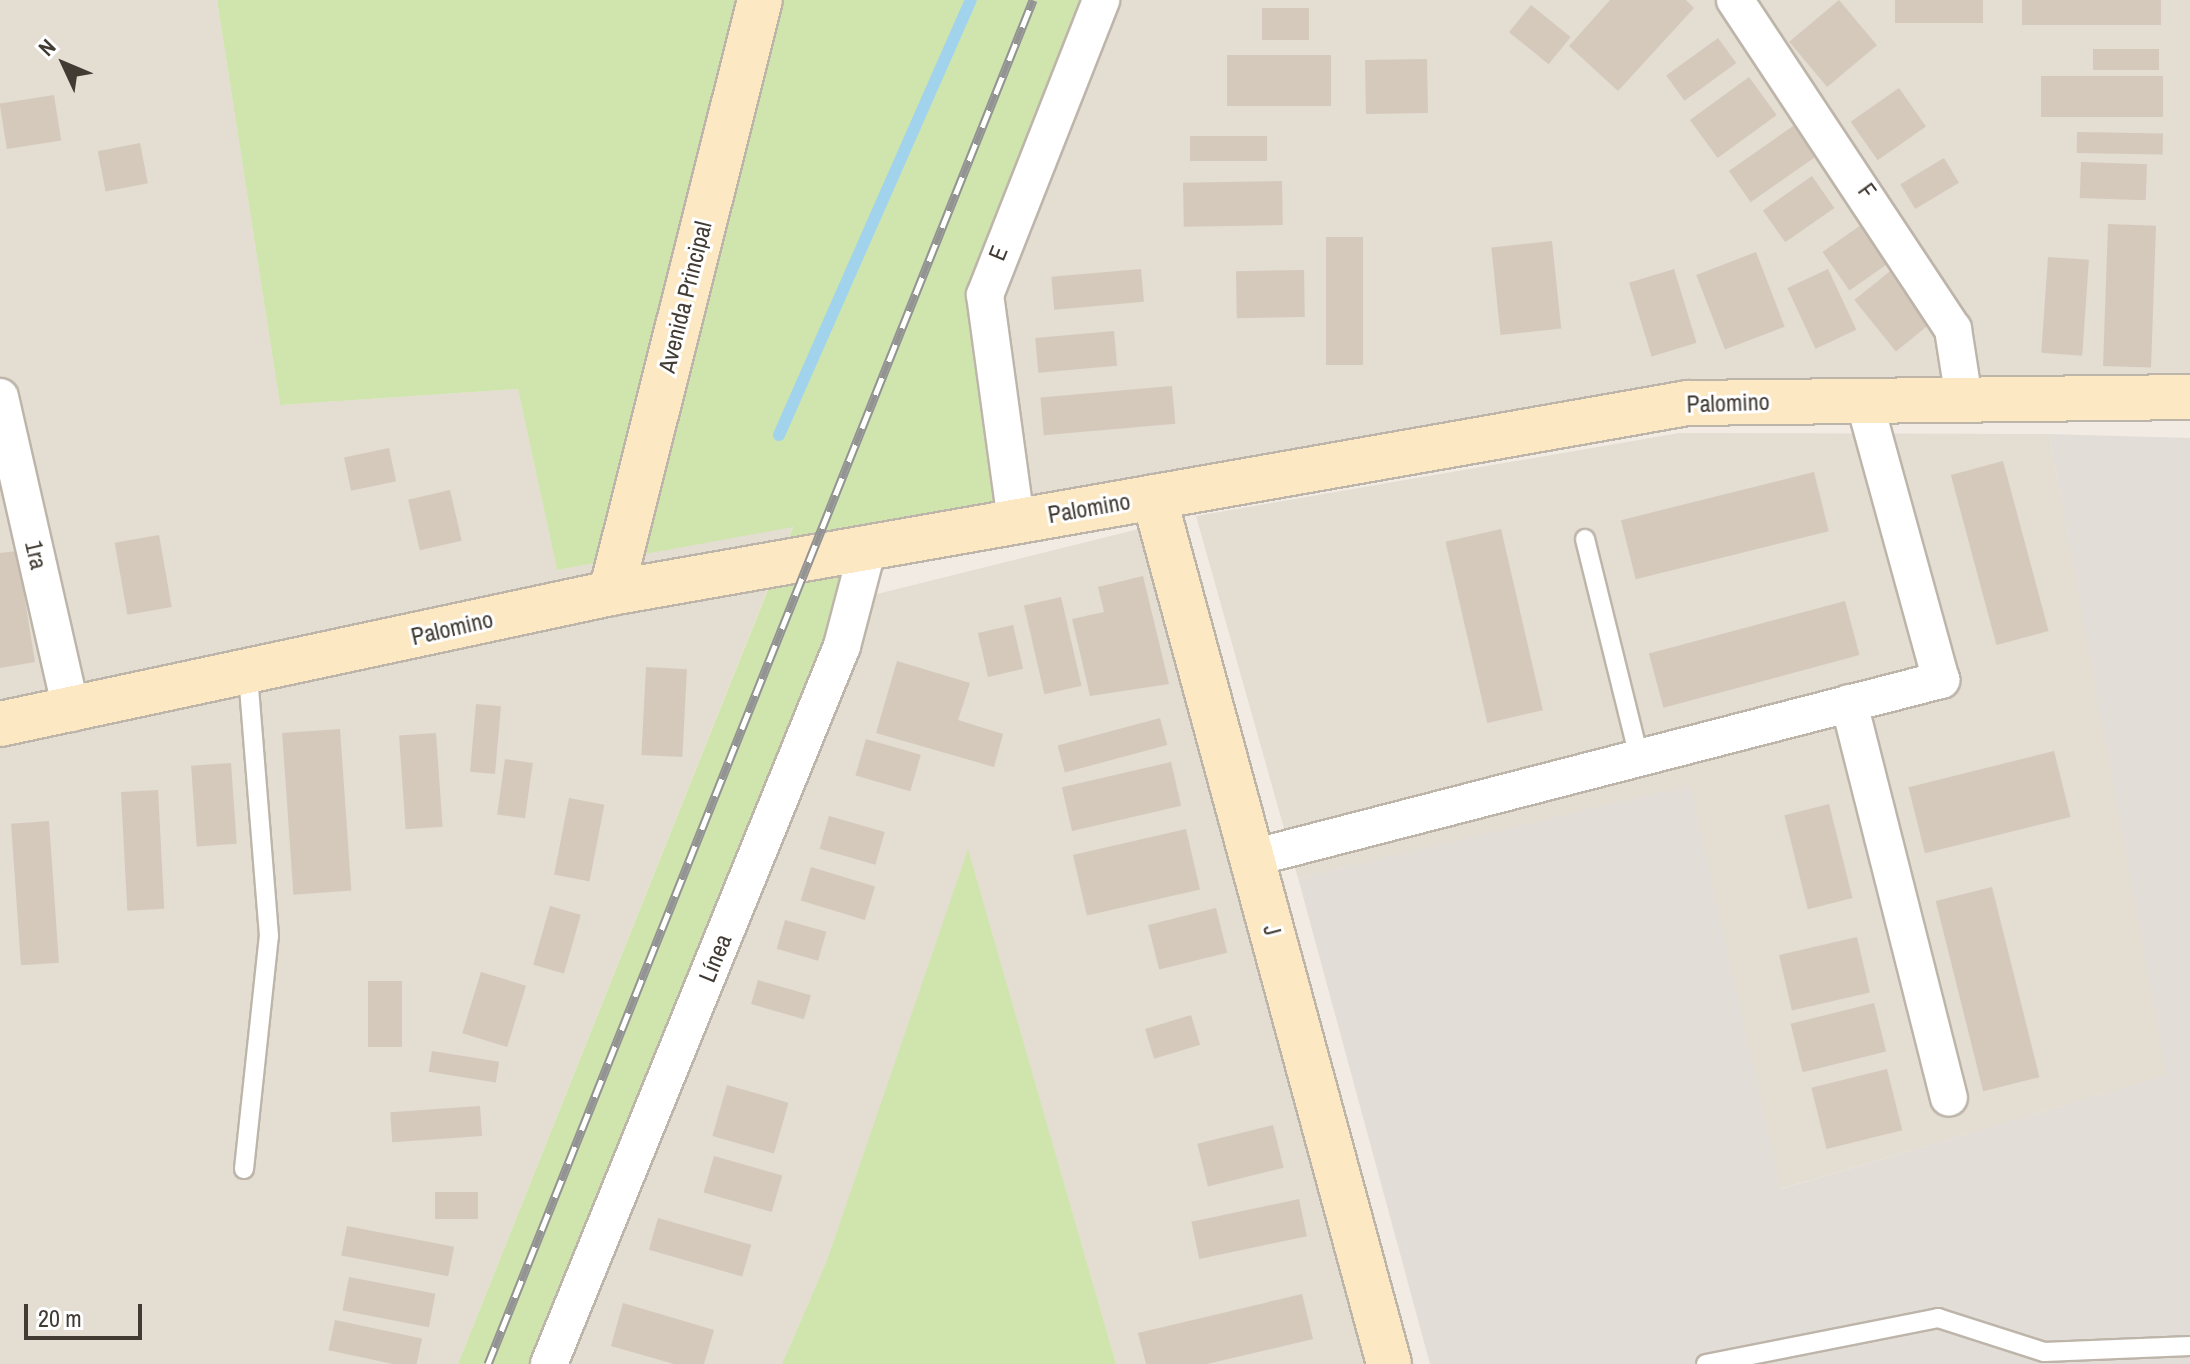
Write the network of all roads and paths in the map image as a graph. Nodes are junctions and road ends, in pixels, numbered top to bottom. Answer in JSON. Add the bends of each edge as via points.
{"nodes":[{"id":1,"x":760,"y":0,"type":"edge"},
{"id":2,"x":1101,"y":0,"type":"edge"},
{"id":3,"x":1735,"y":0,"type":"edge"},
{"id":4,"x":0,"y":397,"type":"edge"},
{"id":5,"x":2190,"y":397,"type":"edge"},
{"id":6,"x":1964,"y":399,"type":"junction"},
{"id":7,"x":1864,"y":400,"type":"junction"},
{"id":8,"x":1154,"y":497,"type":"junction"},
{"id":9,"x":1016,"y":521,"type":"junction"},
{"id":10,"x":1585,"y":539,"type":"dead end"},
{"id":11,"x":868,"y":547,"type":"junction"},
{"id":12,"x":611,"y":593,"type":"junction"},
{"id":13,"x":248,"y":674,"type":"junction"},
{"id":14,"x":1849,"y":703,"type":"junction"},
{"id":15,"x":72,"y":713,"type":"junction"},
{"id":16,"x":0,"y":724,"type":"edge"},
{"id":17,"x":1639,"y":758,"type":"junction"},
{"id":18,"x":1252,"y":858,"type":"junction"},
{"id":19,"x":1949,"y":1098,"type":"dead end"},
{"id":20,"x":244,"y":1169,"type":"dead end"},
{"id":21,"x":2190,"y":1346,"type":"edge"},
{"id":22,"x":549,"y":1364,"type":"edge"},
{"id":23,"x":1389,"y":1364,"type":"edge"},
{"id":24,"x":1706,"y":1364,"type":"edge"}],
"edges":[{"from":1,"to":12,"type":"main road","name":"Avenida Principal"},
{"from":2,"to":9,"type":"street","name":"E","via":[[985,295]]},
{"from":3,"to":6,"type":"street","name":"F","via":[[1953,329]]},
{"from":4,"to":15,"type":"street","name":"1ra"},
{"from":5,"to":6,"type":"main road","name":"Palomino"},
{"from":6,"to":7,"type":"main road","name":"Palomino"},
{"from":7,"to":8,"type":"main road","name":"Palomino","via":[[1687,403]]},
{"from":7,"to":14,"type":"street","via":[[1941,680]]},
{"from":8,"to":9,"type":"main road","name":"Palomino"},
{"from":8,"to":18,"type":"main road","name":"J"},
{"from":9,"to":11,"type":"main road","name":"Palomino"},
{"from":10,"to":17,"type":"lane"},
{"from":11,"to":12,"type":"main road","name":"Palomino"},
{"from":11,"to":22,"type":"street","name":"Línea","via":[[842,646]]},
{"from":12,"to":13,"type":"main road","name":"Palomino"},
{"from":13,"to":15,"type":"main road","name":"Palomino"},
{"from":13,"to":20,"type":"lane","via":[[269,936]]},
{"from":14,"to":17,"type":"street"},
{"from":14,"to":19,"type":"street"},
{"from":15,"to":16,"type":"main road","name":"Palomino"},
{"from":17,"to":18,"type":"street"},
{"from":18,"to":23,"type":"main road","name":"J"},
{"from":21,"to":24,"type":"lane","via":[[2044,1352],[1938,1318]]}]}
